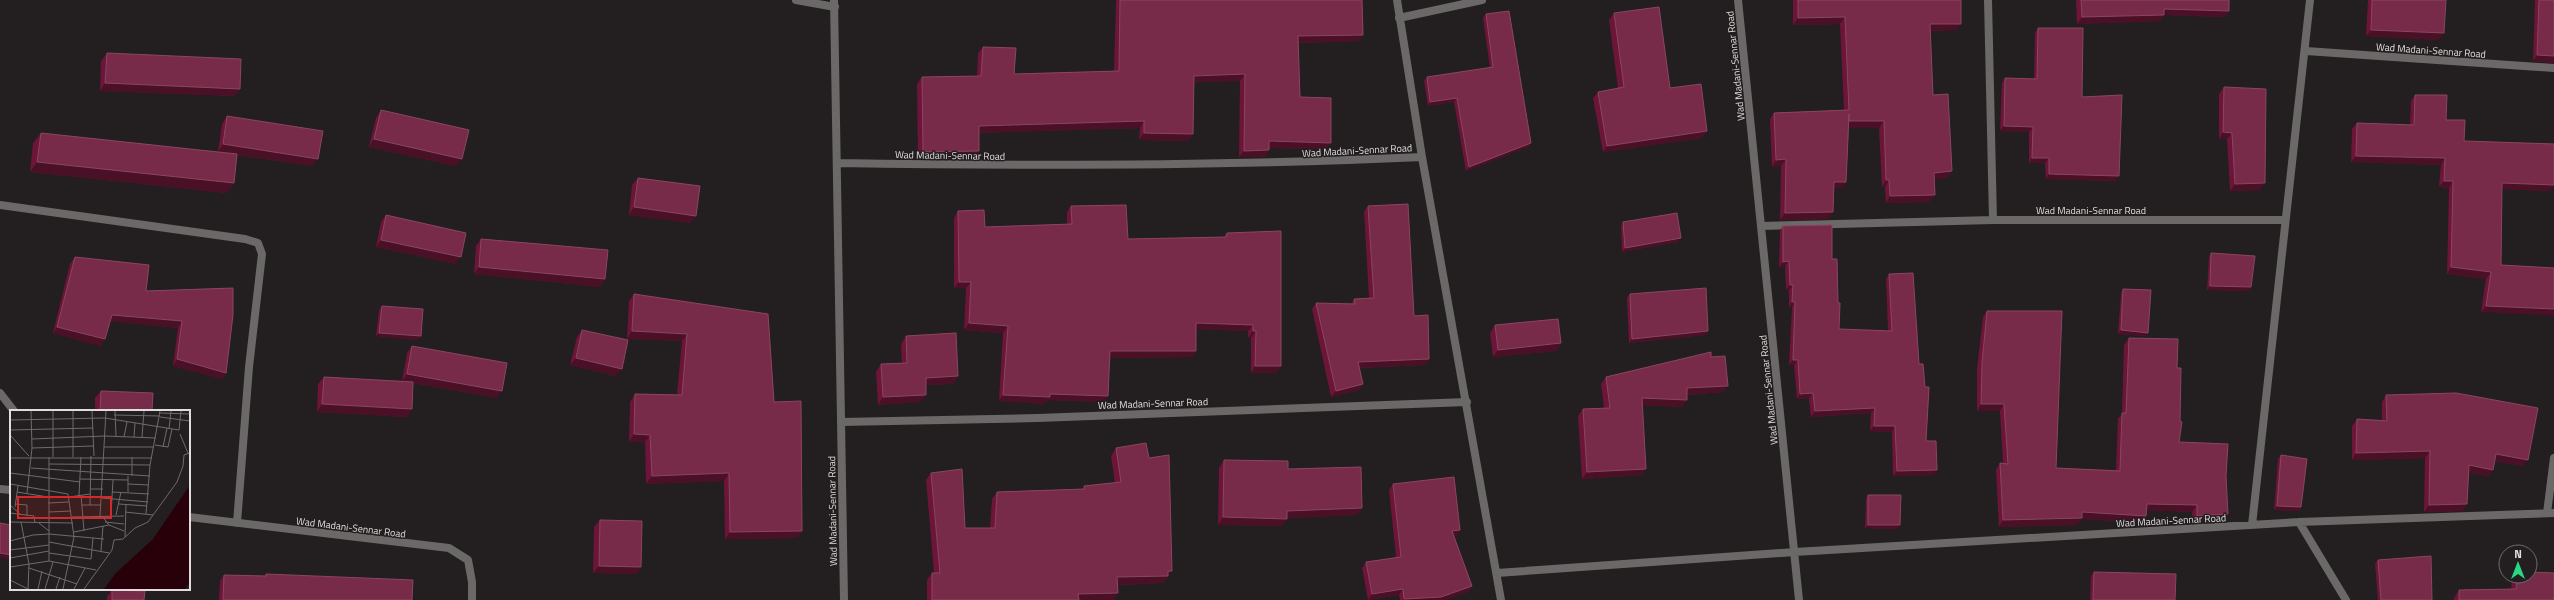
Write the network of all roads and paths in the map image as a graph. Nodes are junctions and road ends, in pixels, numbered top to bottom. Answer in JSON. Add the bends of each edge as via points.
{"nodes":[{"id":1,"x":796,"y":0,"type":"edge"},
{"id":2,"x":1397,"y":0,"type":"edge"},
{"id":3,"x":1482,"y":0,"type":"edge"},
{"id":4,"x":1738,"y":0,"type":"edge"},
{"id":5,"x":1988,"y":0,"type":"edge"},
{"id":6,"x":2310,"y":0,"type":"edge"},
{"id":7,"x":834,"y":4,"type":"edge"},
{"id":8,"x":1399,"y":18,"type":"junction"},
{"id":9,"x":2306,"y":51,"type":"junction"},
{"id":10,"x":2554,"y":68,"type":"edge"},
{"id":11,"x":1422,"y":156,"type":"junction"},
{"id":12,"x":838,"y":163,"type":"junction"},
{"id":13,"x":0,"y":205,"type":"edge"},
{"id":14,"x":1993,"y":220,"type":"junction"},
{"id":15,"x":2285,"y":220,"type":"junction"},
{"id":16,"x":1761,"y":226,"type":"junction"},
{"id":17,"x":0,"y":393,"type":"edge"},
{"id":18,"x":1467,"y":402,"type":"junction"},
{"id":19,"x":13,"y":410,"type":"edge"},
{"id":20,"x":841,"y":422,"type":"junction"},
{"id":21,"x":2554,"y":458,"type":"edge"},
{"id":22,"x":0,"y":488,"type":"edge"},
{"id":23,"x":10,"y":490,"type":"edge"},
{"id":24,"x":2551,"y":513,"type":"edge"},
{"id":25,"x":190,"y":516,"type":"edge"},
{"id":26,"x":2299,"y":522,"type":"junction"},
{"id":27,"x":237,"y":523,"type":"junction"},
{"id":28,"x":2252,"y":525,"type":"junction"},
{"id":29,"x":1795,"y":552,"type":"junction"},
{"id":30,"x":1497,"y":574,"type":"junction"},
{"id":31,"x":472,"y":600,"type":"edge"},
{"id":32,"x":844,"y":600,"type":"edge"},
{"id":33,"x":1501,"y":600,"type":"edge"},
{"id":34,"x":1799,"y":600,"type":"edge"},
{"id":35,"x":2346,"y":600,"type":"edge"}],
"edges":[{"from":1,"to":7,"type":"street","name":"Wad Madani-Sennar Road"},
{"from":2,"to":8,"type":"street","name":"Wad Madani-Sennar Road"},
{"from":3,"to":8,"type":"street"},
{"from":4,"to":16,"type":"street","name":"Wad Madani-Sennar Road"},
{"from":5,"to":14,"type":"street"},
{"from":6,"to":9,"type":"street"},
{"from":7,"to":12,"type":"street","name":"Wad Madani-Sennar Road"},
{"from":8,"to":11,"type":"street","name":"Wad Madani-Sennar Road"},
{"from":9,"to":10,"type":"street","name":"Wad Madani-Sennar Road"},
{"from":9,"to":15,"type":"street"},
{"from":11,"to":12,"type":"street","name":"Wad Madani-Sennar Road","via":[[1270,164],[1047,166]]},
{"from":11,"to":18,"type":"street","name":"Wad Madani-Sennar Road"},
{"from":12,"to":20,"type":"street","name":"Wad Madani-Sennar Road"},
{"from":13,"to":27,"type":"street","via":[[245,239],[258,243],[262,254]]},
{"from":14,"to":15,"type":"street","name":"Wad Madani-Sennar Road"},
{"from":14,"to":16,"type":"street","name":"Wad Madani-Sennar Road"},
{"from":15,"to":28,"type":"street"},
{"from":16,"to":29,"type":"street","name":"Wad Madani-Sennar Road"},
{"from":17,"to":19,"type":"street"},
{"from":18,"to":20,"type":"street","name":"Wad Madani-Sennar Road","via":[[1038,418]]},
{"from":18,"to":30,"type":"street","name":"Wad Madani-Sennar Road"},
{"from":20,"to":32,"type":"street","name":"Wad Madani-Sennar Road"},
{"from":21,"to":24,"type":"street","name":"Wad Madani-Sennar Road"},
{"from":22,"to":23,"type":"street"},
{"from":24,"to":26,"type":"street","name":"Wad Madani-Sennar Road"},
{"from":25,"to":27,"type":"street","name":"Wad Madani-Sennar Road"},
{"from":26,"to":28,"type":"street","name":"Wad Madani-Sennar Road"},
{"from":26,"to":35,"type":"street"},
{"from":27,"to":31,"type":"street","name":"Wad Madani-Sennar Road","via":[[450,548],[468,560]]},
{"from":28,"to":29,"type":"street","name":"Wad Madani-Sennar Road"},
{"from":29,"to":30,"type":"street","name":"Wad Madani-Sennar Road"},
{"from":29,"to":34,"type":"street","name":"Wad Madani-Sennar Road"},
{"from":30,"to":33,"type":"street","name":"Wad Madani-Sennar Road"}]}
